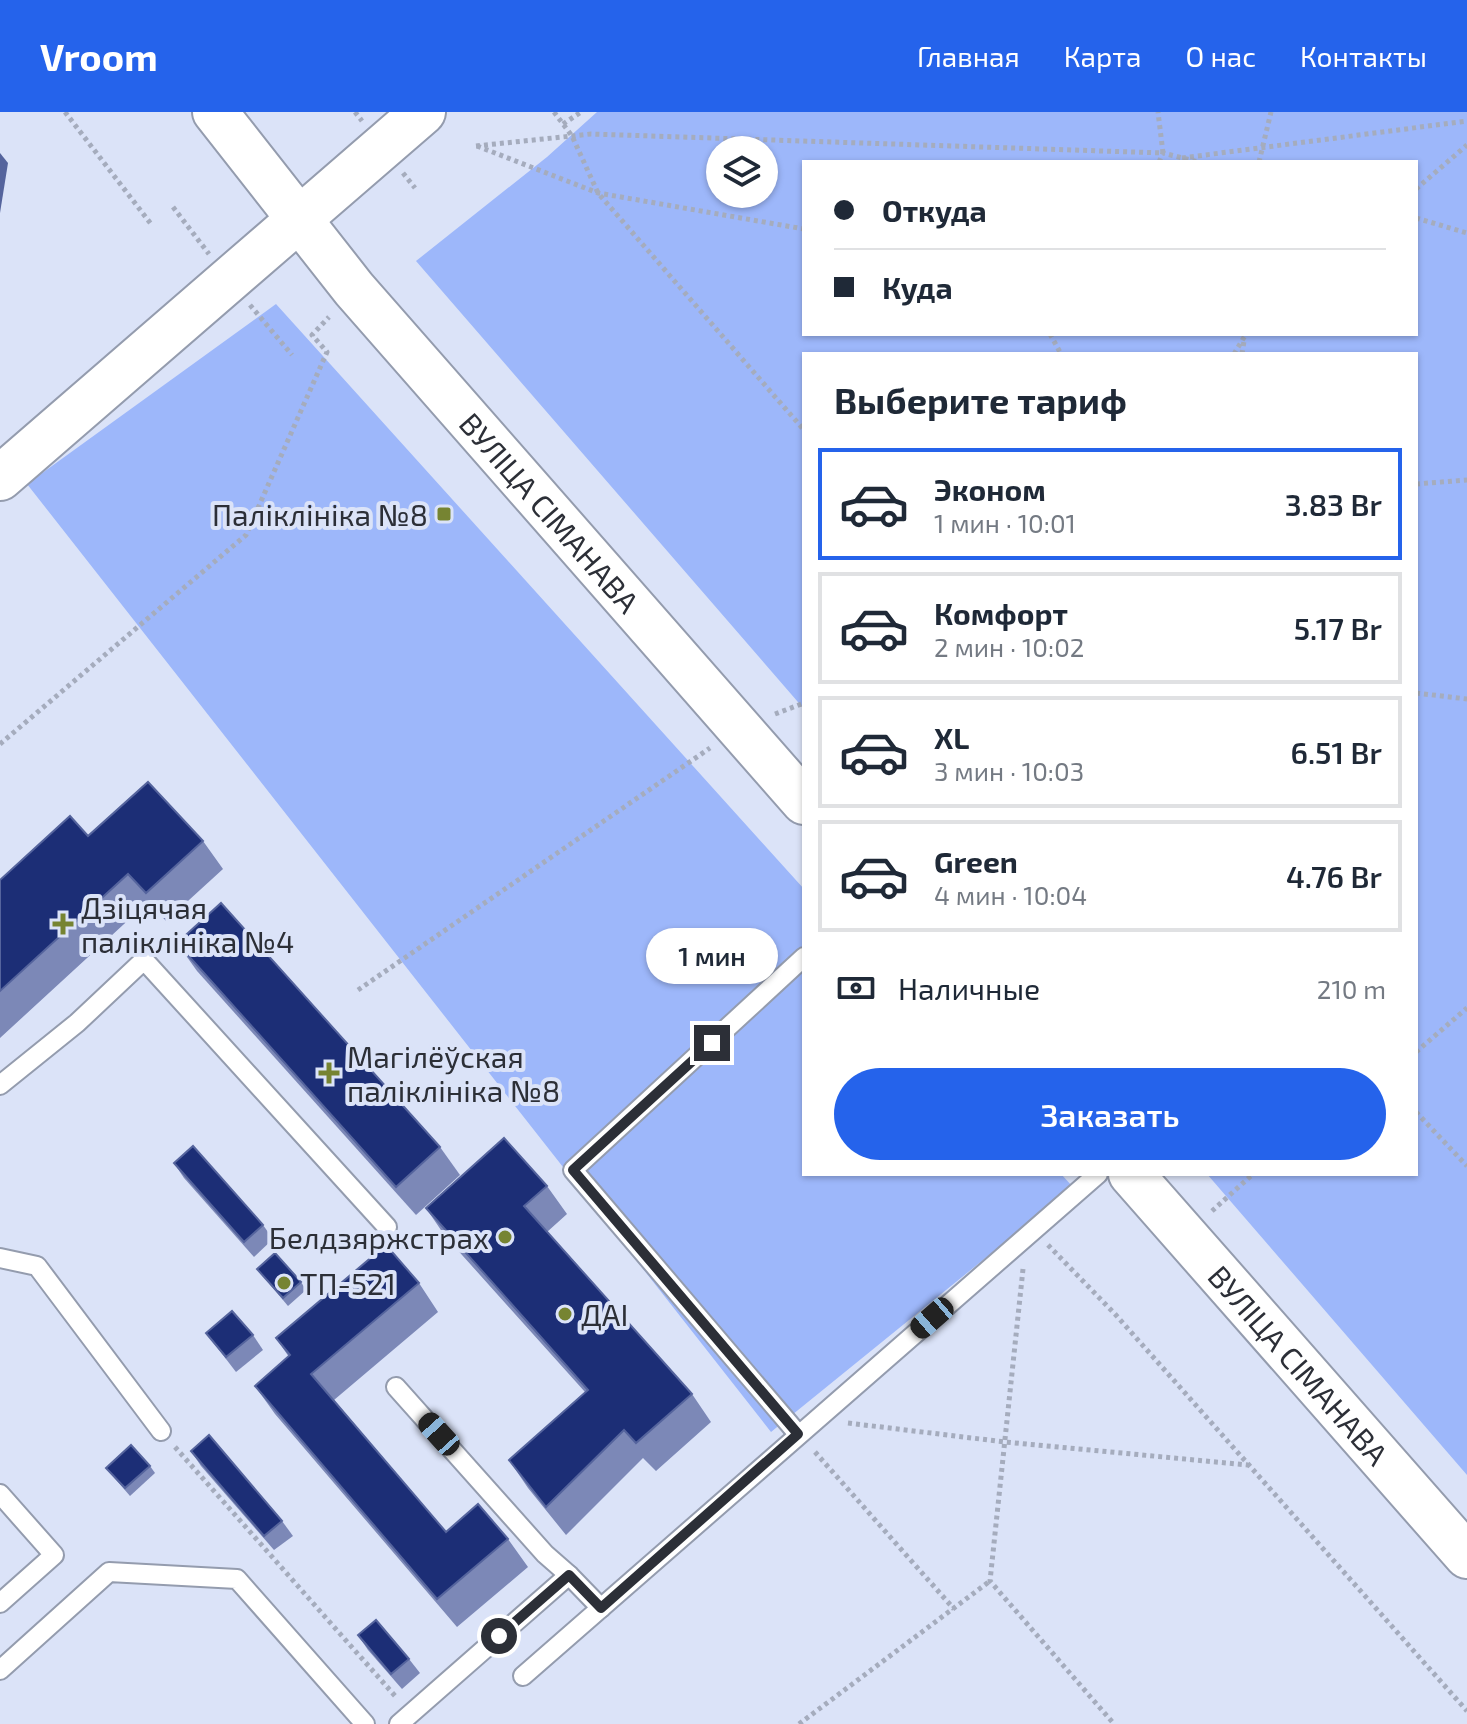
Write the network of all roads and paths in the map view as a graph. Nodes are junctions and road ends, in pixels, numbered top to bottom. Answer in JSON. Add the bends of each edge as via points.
{"nodes":[{"id":1,"x":65,"y":112,"type":"edge"},
{"id":2,"x":215,"y":112,"type":"edge"},
{"id":3,"x":423,"y":112,"type":"edge"},
{"id":4,"x":554,"y":112,"type":"edge"},
{"id":5,"x":581,"y":112,"type":"edge"},
{"id":6,"x":1158,"y":112,"type":"edge"},
{"id":7,"x":1271,"y":112,"type":"edge"},
{"id":8,"x":1467,"y":121,"type":"edge"},
{"id":9,"x":563,"y":124,"type":"junction"},
{"id":10,"x":572,"y":136,"type":"junction"},
{"id":11,"x":1467,"y":145,"type":"edge"},
{"id":12,"x":1263,"y":147,"type":"junction"},
{"id":13,"x":1163,"y":153,"type":"junction"},
{"id":14,"x":1182,"y":158,"type":"junction"},
{"id":15,"x":1160,"y":160,"type":"edge"},
{"id":16,"x":1190,"y":160,"type":"edge"},
{"id":17,"x":1260,"y":160,"type":"edge"},
{"id":18,"x":1418,"y":187,"type":"edge"},
{"id":19,"x":598,"y":193,"type":"junction"},
{"id":20,"x":1418,"y":219,"type":"edge"},
{"id":21,"x":299,"y":220,"type":"junction"},
{"id":22,"x":151,"y":224,"type":"dead end"},
{"id":23,"x":802,"y":229,"type":"edge"},
{"id":24,"x":1467,"y":233,"type":"edge"},
{"id":25,"x":354,"y":289,"type":"junction"},
{"id":26,"x":802,"y":428,"type":"edge"},
{"id":27,"x":0,"y":478,"type":"edge"},
{"id":28,"x":1467,"y":480,"type":"edge"},
{"id":29,"x":1418,"y":484,"type":"edge"},
{"id":30,"x":1418,"y":693,"type":"edge"},
{"id":31,"x":1467,"y":699,"type":"edge"},
{"id":32,"x":802,"y":704,"type":"edge"},
{"id":33,"x":738,"y":729,"type":"junction"},
{"id":34,"x":0,"y":744,"type":"edge"},
{"id":35,"x":802,"y":800,"type":"edge"},
{"id":36,"x":802,"y":959,"type":"edge"},
{"id":37,"x":358,"y":990,"type":"dead end"},
{"id":38,"x":1467,"y":1008,"type":"edge"},
{"id":39,"x":1418,"y":1050,"type":"edge"},
{"id":40,"x":0,"y":1085,"type":"edge"},
{"id":41,"x":1418,"y":1114,"type":"edge"},
{"id":42,"x":1467,"y":1166,"type":"edge"},
{"id":43,"x":1096,"y":1176,"type":"edge"},
{"id":44,"x":1133,"y":1176,"type":"edge"},
{"id":45,"x":1251,"y":1176,"type":"edge"},
{"id":46,"x":387,"y":1227,"type":"dead end"},
{"id":47,"x":1030,"y":1233,"type":"junction"},
{"id":48,"x":1185,"y":1236,"type":"junction"},
{"id":49,"x":0,"y":1258,"type":"edge"},
{"id":50,"x":396,"y":1387,"type":"dead end"},
{"id":51,"x":815,"y":1419,"type":"junction"},
{"id":52,"x":161,"y":1431,"type":"joint"},
{"id":53,"x":798,"y":1434,"type":"junction"},
{"id":54,"x":1005,"y":1442,"type":"junction"},
{"id":55,"x":1249,"y":1465,"type":"junction"},
{"id":56,"x":0,"y":1494,"type":"edge"},
{"id":57,"x":1467,"y":1556,"type":"edge"},
{"id":58,"x":569,"y":1575,"type":"junction"},
{"id":59,"x":990,"y":1581,"type":"junction"},
{"id":60,"x":0,"y":1603,"type":"edge"},
{"id":61,"x":601,"y":1608,"type":"junction"},
{"id":62,"x":954,"y":1609,"type":"junction"},
{"id":63,"x":0,"y":1670,"type":"edge"},
{"id":64,"x":523,"y":1676,"type":"dead end"},
{"id":65,"x":1467,"y":1711,"type":"edge"},
{"id":66,"x":405,"y":1718,"type":"edge"},
{"id":67,"x":365,"y":1724,"type":"edge"},
{"id":68,"x":799,"y":1724,"type":"edge"},
{"id":69,"x":1114,"y":1724,"type":"edge"}],
"edges":[{"from":1,"to":22,"type":"path"},
{"from":2,"to":21,"type":"main road","name":"ВУЛІЦА СІМАНАВА"},
{"from":3,"to":21,"type":"main road"},
{"from":4,"to":9,"type":"path"},
{"from":5,"to":9,"type":"path"},
{"from":6,"to":13,"type":"path"},
{"from":7,"to":12,"type":"path"},
{"from":8,"to":12,"type":"path"},
{"from":9,"to":10,"type":"path"},
{"from":10,"to":13,"type":"path"},
{"from":10,"to":19,"type":"path"},
{"from":10,"to":19,"type":"path","via":[[476,146]]},
{"from":11,"to":18,"type":"path"},
{"from":12,"to":14,"type":"path"},
{"from":12,"to":17,"type":"path"},
{"from":13,"to":14,"type":"path"},
{"from":13,"to":15,"type":"path"},
{"from":14,"to":16,"type":"path"},
{"from":19,"to":23,"type":"path"},
{"from":19,"to":26,"type":"path"},
{"from":20,"to":24,"type":"path"},
{"from":21,"to":25,"type":"main road","name":"ВУЛІЦА СІМАНАВА"},
{"from":21,"to":27,"type":"main road"},
{"from":25,"to":33,"type":"main road","name":"ВУЛІЦА СІМАНАВА"},
{"from":25,"to":34,"type":"path","via":[[312,335],[327,352],[246,535]]},
{"from":28,"to":29,"type":"path"},
{"from":30,"to":31,"type":"path"},
{"from":32,"to":33,"type":"path"},
{"from":33,"to":35,"type":"main road","name":"ВУЛІЦА СІМАНАВА"},
{"from":33,"to":37,"type":"path"},
{"from":36,"to":53,"type":"lane","via":[[573,1170]]},
{"from":38,"to":39,"type":"path"},
{"from":40,"to":46,"type":"lane","via":[[144,960]]},
{"from":41,"to":42,"type":"path"},
{"from":43,"to":47,"type":"lane"},
{"from":44,"to":48,"type":"main road","name":"ВУЛІЦА СІМАНАВА"},
{"from":45,"to":48,"type":"path"},
{"from":47,"to":51,"type":"lane"},
{"from":47,"to":54,"type":"path"},
{"from":47,"to":55,"type":"path","via":[[1115,1314]]},
{"from":48,"to":57,"type":"main road","name":"ВУЛІЦА СІМАНАВА"},
{"from":49,"to":52,"type":"lane","via":[[37,1266]]},
{"from":50,"to":58,"type":"lane"},
{"from":51,"to":53,"type":"lane"},
{"from":51,"to":54,"type":"path"},
{"from":52,"to":66,"type":"path"},
{"from":53,"to":61,"type":"lane"},
{"from":53,"to":62,"type":"path"},
{"from":54,"to":55,"type":"path"},
{"from":54,"to":59,"type":"path"},
{"from":55,"to":65,"type":"path"},
{"from":56,"to":60,"type":"lane","via":[[54,1555]]},
{"from":58,"to":61,"type":"lane"},
{"from":58,"to":66,"type":"lane"},
{"from":59,"to":62,"type":"path"},
{"from":59,"to":69,"type":"path"},
{"from":61,"to":64,"type":"lane"},
{"from":62,"to":68,"type":"path"},
{"from":63,"to":67,"type":"lane","via":[[109,1572],[237,1579]]}]}
